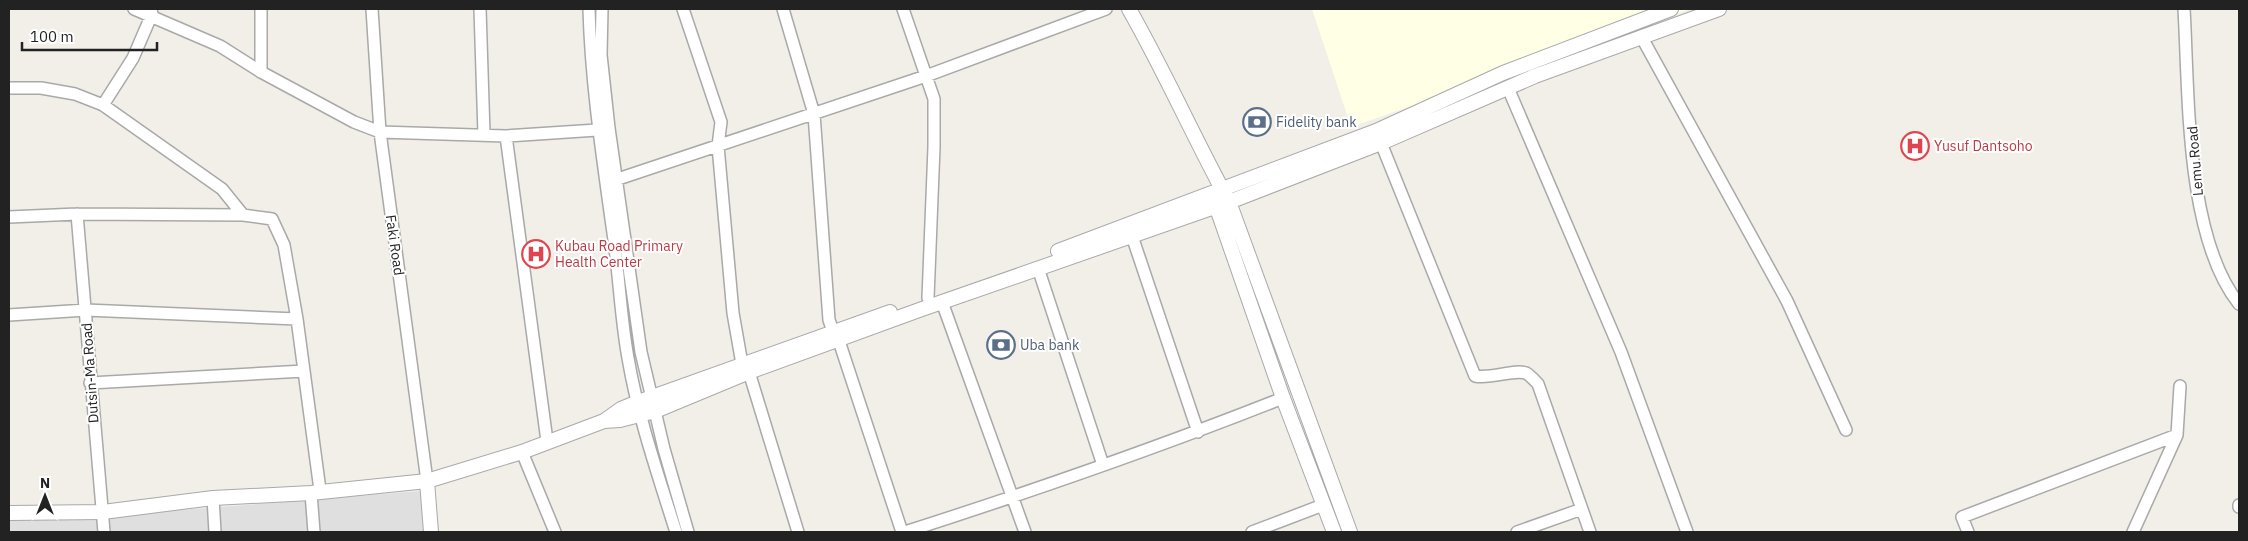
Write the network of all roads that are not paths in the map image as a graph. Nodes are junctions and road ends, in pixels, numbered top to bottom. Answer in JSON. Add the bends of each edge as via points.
{"nodes":[{"id":1,"x":134,"y":9,"type":"edge"},
{"id":2,"x":260,"y":9,"type":"edge"},
{"id":3,"x":372,"y":9,"type":"edge"},
{"id":4,"x":480,"y":9,"type":"edge"},
{"id":5,"x":589,"y":9,"type":"edge"},
{"id":6,"x":602,"y":9,"type":"edge"},
{"id":7,"x":683,"y":9,"type":"edge"},
{"id":8,"x":783,"y":9,"type":"edge"},
{"id":9,"x":903,"y":9,"type":"edge"},
{"id":10,"x":1106,"y":9,"type":"edge"},
{"id":11,"x":1130,"y":9,"type":"edge"},
{"id":12,"x":1671,"y":9,"type":"edge"},
{"id":13,"x":1719,"y":9,"type":"edge"},
{"id":14,"x":2184,"y":9,"type":"edge"},
{"id":15,"x":152,"y":12,"type":"edge"},
{"id":16,"x":1642,"y":36,"type":"junction"},
{"id":17,"x":261,"y":72,"type":"junction"},
{"id":18,"x":926,"y":76,"type":"junction"},
{"id":19,"x":9,"y":88,"type":"edge"},
{"id":20,"x":1508,"y":88,"type":"junction"},
{"id":21,"x":103,"y":105,"type":"junction"},
{"id":22,"x":814,"y":114,"type":"junction"},
{"id":23,"x":597,"y":130,"type":"junction"},
{"id":24,"x":380,"y":132,"type":"junction"},
{"id":25,"x":484,"y":134,"type":"junction"},
{"id":26,"x":506,"y":136,"type":"junction"},
{"id":27,"x":1381,"y":143,"type":"junction"},
{"id":28,"x":718,"y":146,"type":"junction"},
{"id":29,"x":618,"y":179,"type":"junction"},
{"id":30,"x":1216,"y":196,"type":"junction"},
{"id":31,"x":1229,"y":202,"type":"junction"},
{"id":32,"x":77,"y":214,"type":"junction"},
{"id":33,"x":243,"y":215,"type":"junction"},
{"id":34,"x":9,"y":217,"type":"edge"},
{"id":35,"x":1132,"y":236,"type":"junction"},
{"id":36,"x":1038,"y":268,"type":"junction"},
{"id":37,"x":928,"y":298,"type":"junction"},
{"id":38,"x":942,"y":302,"type":"junction"},
{"id":39,"x":2239,"y":304,"type":"edge"},
{"id":40,"x":86,"y":310,"type":"junction"},
{"id":41,"x":9,"y":315,"type":"edge"},
{"id":42,"x":297,"y":319,"type":"junction"},
{"id":43,"x":836,"y":336,"type":"junction"},
{"id":44,"x":746,"y":368,"type":"junction"},
{"id":45,"x":304,"y":371,"type":"junction"},
{"id":46,"x":90,"y":383,"type":"junction"},
{"id":47,"x":2180,"y":386,"type":"dead end"},
{"id":48,"x":1283,"y":398,"type":"junction"},
{"id":49,"x":647,"y":406,"type":"junction"},
{"id":50,"x":1846,"y":430,"type":"dead end"},
{"id":51,"x":1198,"y":432,"type":"junction"},
{"id":52,"x":2177,"y":435,"type":"junction"},
{"id":53,"x":547,"y":441,"type":"junction"},
{"id":54,"x":522,"y":452,"type":"junction"},
{"id":55,"x":1103,"y":465,"type":"junction"},
{"id":56,"x":427,"y":481,"type":"junction"},
{"id":57,"x":316,"y":491,"type":"junction"},
{"id":58,"x":212,"y":498,"type":"junction"},
{"id":59,"x":1012,"y":498,"type":"junction"},
{"id":60,"x":1323,"y":505,"type":"junction"},
{"id":61,"x":1582,"y":509,"type":"junction"},
{"id":62,"x":103,"y":512,"type":"junction"},
{"id":63,"x":9,"y":513,"type":"edge"},
{"id":64,"x":104,"y":532,"type":"edge"},
{"id":65,"x":216,"y":532,"type":"edge"},
{"id":66,"x":314,"y":532,"type":"edge"},
{"id":67,"x":431,"y":532,"type":"edge"},
{"id":68,"x":555,"y":532,"type":"edge"},
{"id":69,"x":676,"y":532,"type":"edge"},
{"id":70,"x":688,"y":532,"type":"edge"},
{"id":71,"x":798,"y":532,"type":"edge"},
{"id":72,"x":904,"y":532,"type":"edge"},
{"id":73,"x":1025,"y":532,"type":"edge"},
{"id":74,"x":1252,"y":532,"type":"edge"},
{"id":75,"x":1334,"y":532,"type":"edge"},
{"id":76,"x":1350,"y":532,"type":"edge"},
{"id":77,"x":1517,"y":532,"type":"edge"},
{"id":78,"x":1590,"y":532,"type":"edge"},
{"id":79,"x":1687,"y":532,"type":"edge"},
{"id":80,"x":1968,"y":532,"type":"edge"},
{"id":81,"x":2133,"y":532,"type":"edge"}],
"edges":[{"from":1,"to":15,"type":"street"},
{"from":2,"to":17,"type":"street"},
{"from":3,"to":24,"type":"street","name":"Faki Road"},
{"from":4,"to":25,"type":"street"},
{"from":5,"to":23,"type":"street"},
{"from":6,"to":29,"type":"street","via":[[602,55]]},
{"from":7,"to":28,"type":"street","via":[[721,122]]},
{"from":8,"to":22,"type":"street"},
{"from":9,"to":18,"type":"street"},
{"from":10,"to":18,"type":"street"},
{"from":11,"to":30,"type":"street","via":[[1210,169]]},
{"from":12,"to":30,"type":"street","via":[[1520,66],[1376,131]]},
{"from":13,"to":16,"type":"street"},
{"from":14,"to":39,"type":"street","name":"Lemu Road","via":[[2199,208],[2210,247]]},
{"from":15,"to":17,"type":"street","via":[[220,46]]},
{"from":15,"to":21,"type":"street","via":[[132,58]]},
{"from":16,"to":20,"type":"street"},
{"from":16,"to":50,"type":"street","via":[[1786,301]]},
{"from":17,"to":24,"type":"street","via":[[354,122]]},
{"from":18,"to":22,"type":"street"},
{"from":18,"to":37,"type":"street","via":[[934,99]]},
{"from":19,"to":21,"type":"street","via":[[50,89]]},
{"from":20,"to":27,"type":"street"},
{"from":20,"to":79,"type":"street","via":[[1621,352]]},
{"from":21,"to":33,"type":"street","via":[[222,189]]},
{"from":22,"to":28,"type":"street"},
{"from":22,"to":43,"type":"street","via":[[829,320]]},
{"from":23,"to":26,"type":"street"},
{"from":23,"to":49,"type":"street","via":[[618,267],[627,355]]},
{"from":24,"to":25,"type":"street"},
{"from":24,"to":56,"type":"street","name":"Faki Road"},
{"from":25,"to":26,"type":"street"},
{"from":26,"to":53,"type":"street"},
{"from":27,"to":31,"type":"street"},
{"from":27,"to":61,"type":"street","via":[[1475,376],[1488,378],[1515,372],[1527,374],[1538,384]]},
{"from":28,"to":29,"type":"street"},
{"from":28,"to":44,"type":"street","via":[[733,314]]},
{"from":29,"to":49,"type":"street"},
{"from":30,"to":31,"type":"street"},
{"from":30,"to":35,"type":"street"},
{"from":30,"to":37,"type":"street"},
{"from":30,"to":48,"type":"street"},
{"from":31,"to":76,"type":"street"},
{"from":32,"to":33,"type":"street"},
{"from":32,"to":34,"type":"street"},
{"from":32,"to":40,"type":"street","name":"Dutsin-Ma Road"},
{"from":33,"to":42,"type":"street","via":[[272,219],[279,230]]},
{"from":35,"to":36,"type":"street"},
{"from":35,"to":51,"type":"street"},
{"from":36,"to":38,"type":"street"},
{"from":36,"to":55,"type":"street"},
{"from":37,"to":43,"type":"street"},
{"from":38,"to":43,"type":"street"},
{"from":38,"to":59,"type":"street"},
{"from":40,"to":41,"type":"street"},
{"from":40,"to":42,"type":"street"},
{"from":40,"to":46,"type":"street","name":"Dutsin-Ma Road"},
{"from":42,"to":45,"type":"street"},
{"from":43,"to":44,"type":"street"},
{"from":43,"to":72,"type":"street"},
{"from":44,"to":49,"type":"street"},
{"from":44,"to":71,"type":"street"},
{"from":45,"to":46,"type":"street"},
{"from":45,"to":57,"type":"street"},
{"from":46,"to":62,"type":"street","name":"Dutsin-Ma Road"},
{"from":47,"to":52,"type":"street"},
{"from":48,"to":51,"type":"street"},
{"from":48,"to":60,"type":"street"},
{"from":49,"to":53,"type":"street"},
{"from":49,"to":69,"type":"street"},
{"from":49,"to":70,"type":"street"},
{"from":51,"to":55,"type":"street"},
{"from":52,"to":80,"type":"street","via":[[1962,517]]},
{"from":52,"to":81,"type":"street"},
{"from":53,"to":54,"type":"street"},
{"from":54,"to":56,"type":"street"},
{"from":54,"to":68,"type":"street"},
{"from":55,"to":59,"type":"street"},
{"from":56,"to":57,"type":"street"},
{"from":56,"to":67,"type":"street"},
{"from":57,"to":58,"type":"street"},
{"from":57,"to":66,"type":"street"},
{"from":58,"to":62,"type":"street"},
{"from":58,"to":65,"type":"street"},
{"from":59,"to":72,"type":"street"},
{"from":59,"to":73,"type":"street"},
{"from":60,"to":74,"type":"street"},
{"from":60,"to":75,"type":"street"},
{"from":61,"to":77,"type":"street"},
{"from":61,"to":78,"type":"street"},
{"from":62,"to":63,"type":"street"},
{"from":62,"to":64,"type":"street","name":"Dutsin-Ma Road"}]}
